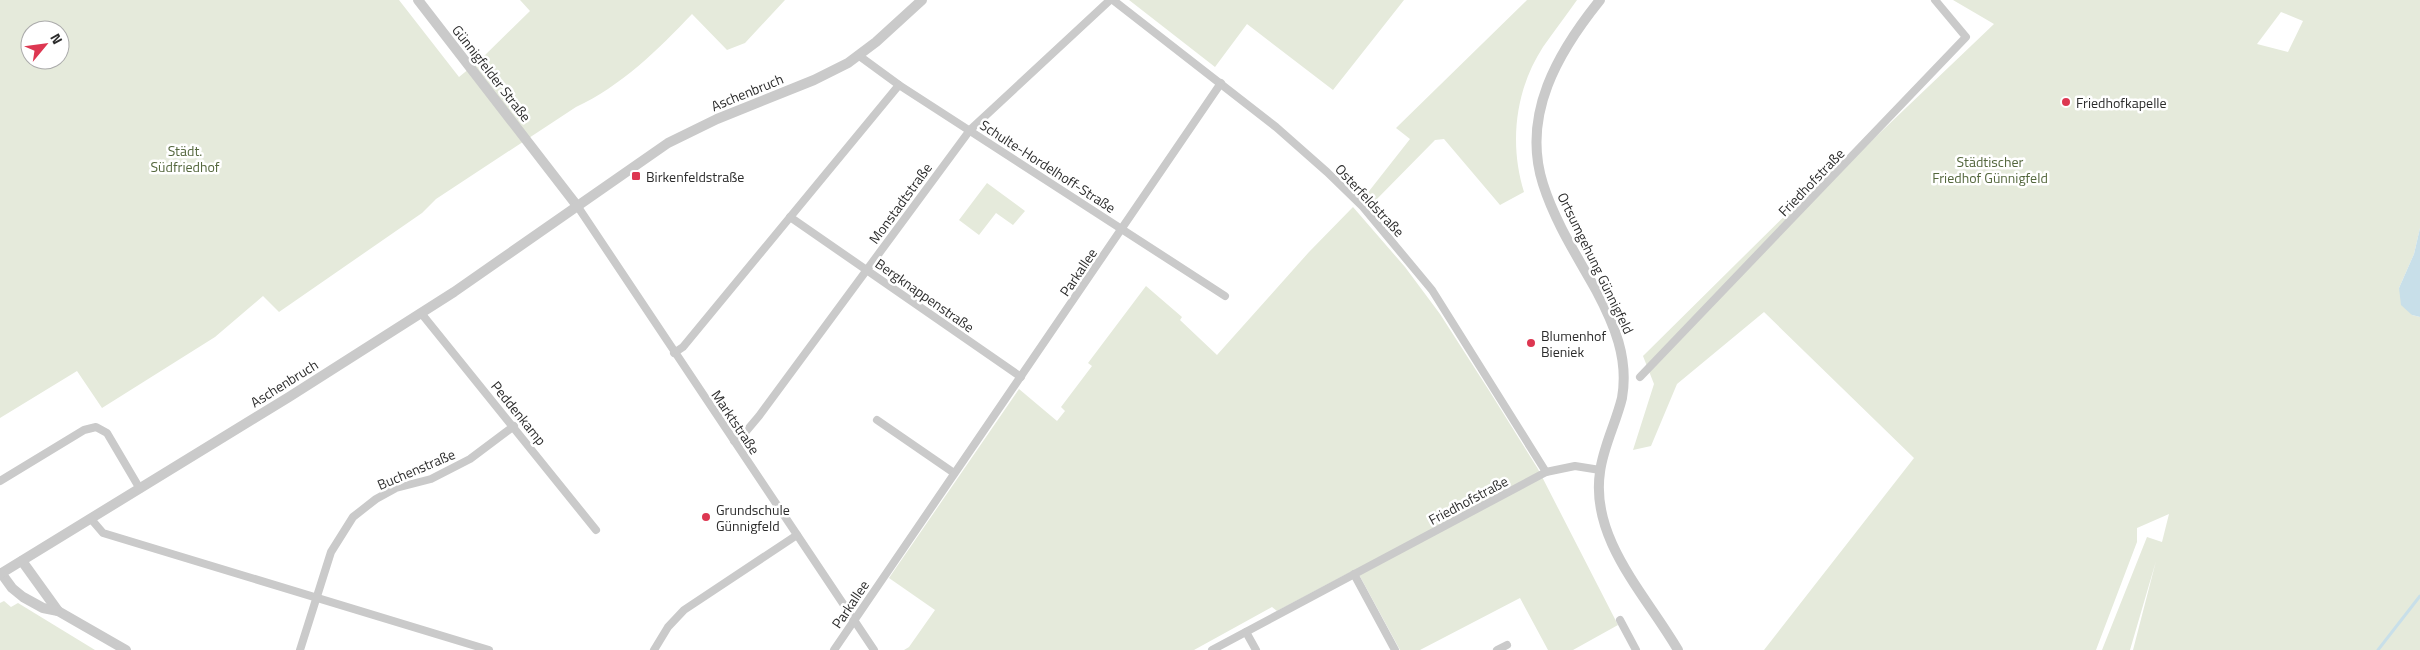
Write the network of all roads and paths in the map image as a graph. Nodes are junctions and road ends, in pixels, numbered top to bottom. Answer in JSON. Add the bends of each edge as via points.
{"nodes":[{"id":1,"x":418,"y":0,"type":"edge"},
{"id":2,"x":922,"y":0,"type":"edge"},
{"id":3,"x":1112,"y":0,"type":"edge"},
{"id":4,"x":1600,"y":0,"type":"edge"},
{"id":5,"x":1935,"y":0,"type":"edge"},
{"id":6,"x":858,"y":55,"type":"junction"},
{"id":7,"x":900,"y":84,"type":"junction"},
{"id":8,"x":1221,"y":84,"type":"junction"},
{"id":9,"x":970,"y":130,"type":"junction"},
{"id":10,"x":578,"y":207,"type":"junction"},
{"id":11,"x":790,"y":217,"type":"junction"},
{"id":12,"x":1122,"y":230,"type":"junction"},
{"id":13,"x":867,"y":270,"type":"junction"},
{"id":14,"x":1225,"y":296,"type":"dead end"},
{"id":15,"x":421,"y":313,"type":"junction"},
{"id":16,"x":674,"y":353,"type":"junction"},
{"id":17,"x":1021,"y":377,"type":"junction"},
{"id":18,"x":1640,"y":377,"type":"dead end"},
{"id":19,"x":877,"y":420,"type":"dead end"},
{"id":20,"x":514,"y":426,"type":"junction"},
{"id":21,"x":734,"y":441,"type":"junction"},
{"id":22,"x":1600,"y":470,"type":"junction"},
{"id":23,"x":1546,"y":472,"type":"junction"},
{"id":24,"x":954,"y":473,"type":"junction"},
{"id":25,"x":0,"y":481,"type":"edge"},
{"id":26,"x":140,"y":489,"type":"junction"},
{"id":27,"x":91,"y":519,"type":"junction"},
{"id":28,"x":596,"y":530,"type":"dead end"},
{"id":29,"x":797,"y":534,"type":"junction"},
{"id":30,"x":22,"y":561,"type":"junction"},
{"id":31,"x":1,"y":574,"type":"edge"},
{"id":32,"x":1354,"y":574,"type":"junction"},
{"id":33,"x":316,"y":599,"type":"junction"},
{"id":34,"x":58,"y":612,"type":"junction"},
{"id":35,"x":854,"y":620,"type":"junction"},
{"id":36,"x":1620,"y":620,"type":"dead end"},
{"id":37,"x":1246,"y":632,"type":"junction"},
{"id":38,"x":1507,"y":645,"type":"dead end"},
{"id":39,"x":126,"y":650,"type":"edge"},
{"id":40,"x":300,"y":650,"type":"edge"},
{"id":41,"x":489,"y":650,"type":"edge"},
{"id":42,"x":654,"y":650,"type":"edge"},
{"id":43,"x":834,"y":650,"type":"edge"},
{"id":44,"x":874,"y":650,"type":"edge"},
{"id":45,"x":1212,"y":650,"type":"edge"},
{"id":46,"x":1256,"y":650,"type":"edge"},
{"id":47,"x":1395,"y":650,"type":"edge"},
{"id":48,"x":1497,"y":650,"type":"edge"},
{"id":49,"x":1636,"y":650,"type":"edge"},
{"id":50,"x":1678,"y":650,"type":"edge"}],
"edges":[{"from":1,"to":10,"type":"street","name":"Günnigfelder Straße"},
{"from":2,"to":6,"type":"street","name":"Aschenbruch"},
{"from":3,"to":8,"type":"street","name":"Osterfeldstraße"},
{"from":3,"to":9,"type":"street","name":"Monstadtstraße"},
{"from":4,"to":22,"type":"street","name":"Ortsumgehung Günnigfeld","via":[[1557,61],[1540,107],[1537,133],[1537,159],[1553,210],[1608,313],[1622,353],[1624,388]]},
{"from":5,"to":18,"type":"street","name":"Friedhofstraße","via":[[1966,37]]},
{"from":6,"to":7,"type":"street","name":"Schulte-Hordelhoff-Straße"},
{"from":6,"to":10,"type":"street","name":"Aschenbruch","via":[[821,76],[684,134]]},
{"from":7,"to":9,"type":"street","name":"Schulte-Hordelhoff-Straße"},
{"from":7,"to":11,"type":"street"},
{"from":8,"to":12,"type":"street","name":"Parkallee"},
{"from":8,"to":23,"type":"street","name":"Osterfeldstraße","via":[[1327,172],[1363,207],[1407,258],[1438,298]]},
{"from":9,"to":12,"type":"street","name":"Schulte-Hordelhoff-Straße"},
{"from":9,"to":13,"type":"street","name":"Monstadtstraße"},
{"from":10,"to":15,"type":"street","name":"Aschenbruch"},
{"from":10,"to":16,"type":"street","name":"Marktstraße"},
{"from":11,"to":13,"type":"street","name":"Bergknappenstraße"},
{"from":11,"to":16,"type":"street","via":[[683,347]]},
{"from":12,"to":14,"type":"street","name":"Schulte-Hordelhoff-Straße"},
{"from":12,"to":17,"type":"street","name":"Parkallee"},
{"from":13,"to":17,"type":"street","name":"Bergknappenstraße"},
{"from":13,"to":21,"type":"street","name":"Monstadtstraße","via":[[759,416],[744,435]]},
{"from":15,"to":20,"type":"street","name":"Peddenkamp"},
{"from":15,"to":26,"type":"street","name":"Aschenbruch"},
{"from":16,"to":21,"type":"street","name":"Marktstraße"},
{"from":17,"to":24,"type":"street","name":"Parkallee"},
{"from":19,"to":24,"type":"street"},
{"from":20,"to":28,"type":"street","name":"Peddenkamp"},
{"from":20,"to":33,"type":"street","name":"Buchenstraße","via":[[470,460],[431,479],[396,488],[353,517],[331,552]]},
{"from":21,"to":29,"type":"street","name":"Marktstraße"},
{"from":22,"to":23,"type":"street","name":"Friedhofstraße","via":[[1575,466]]},
{"from":22,"to":50,"type":"street","name":"Ortsumgehung Günnigfeld","via":[[1599,506],[1606,534]]},
{"from":23,"to":32,"type":"street","name":"Friedhofstraße"},
{"from":24,"to":35,"type":"street","name":"Parkallee"},
{"from":25,"to":26,"type":"street","via":[[84,430],[96,427],[107,433]]},
{"from":26,"to":27,"type":"street","name":"Aschenbruch"},
{"from":27,"to":30,"type":"street","name":"Aschenbruch"},
{"from":27,"to":33,"type":"street","via":[[103,533]]},
{"from":29,"to":35,"type":"street","name":"Marktstraße"},
{"from":29,"to":42,"type":"street","via":[[684,610],[668,627]]},
{"from":30,"to":31,"type":"street","name":"Aschenbruch"},
{"from":30,"to":34,"type":"street"},
{"from":31,"to":34,"type":"street","via":[[23,597]]},
{"from":32,"to":37,"type":"street","name":"Friedhofstraße"},
{"from":32,"to":47,"type":"street"},
{"from":33,"to":40,"type":"street"},
{"from":33,"to":41,"type":"street"},
{"from":34,"to":39,"type":"street"},
{"from":35,"to":43,"type":"street","name":"Parkallee"},
{"from":35,"to":44,"type":"street","name":"Marktstraße"},
{"from":36,"to":49,"type":"street"},
{"from":37,"to":45,"type":"street","name":"Friedhofstraße"},
{"from":37,"to":46,"type":"street"},
{"from":38,"to":48,"type":"street"}]}
